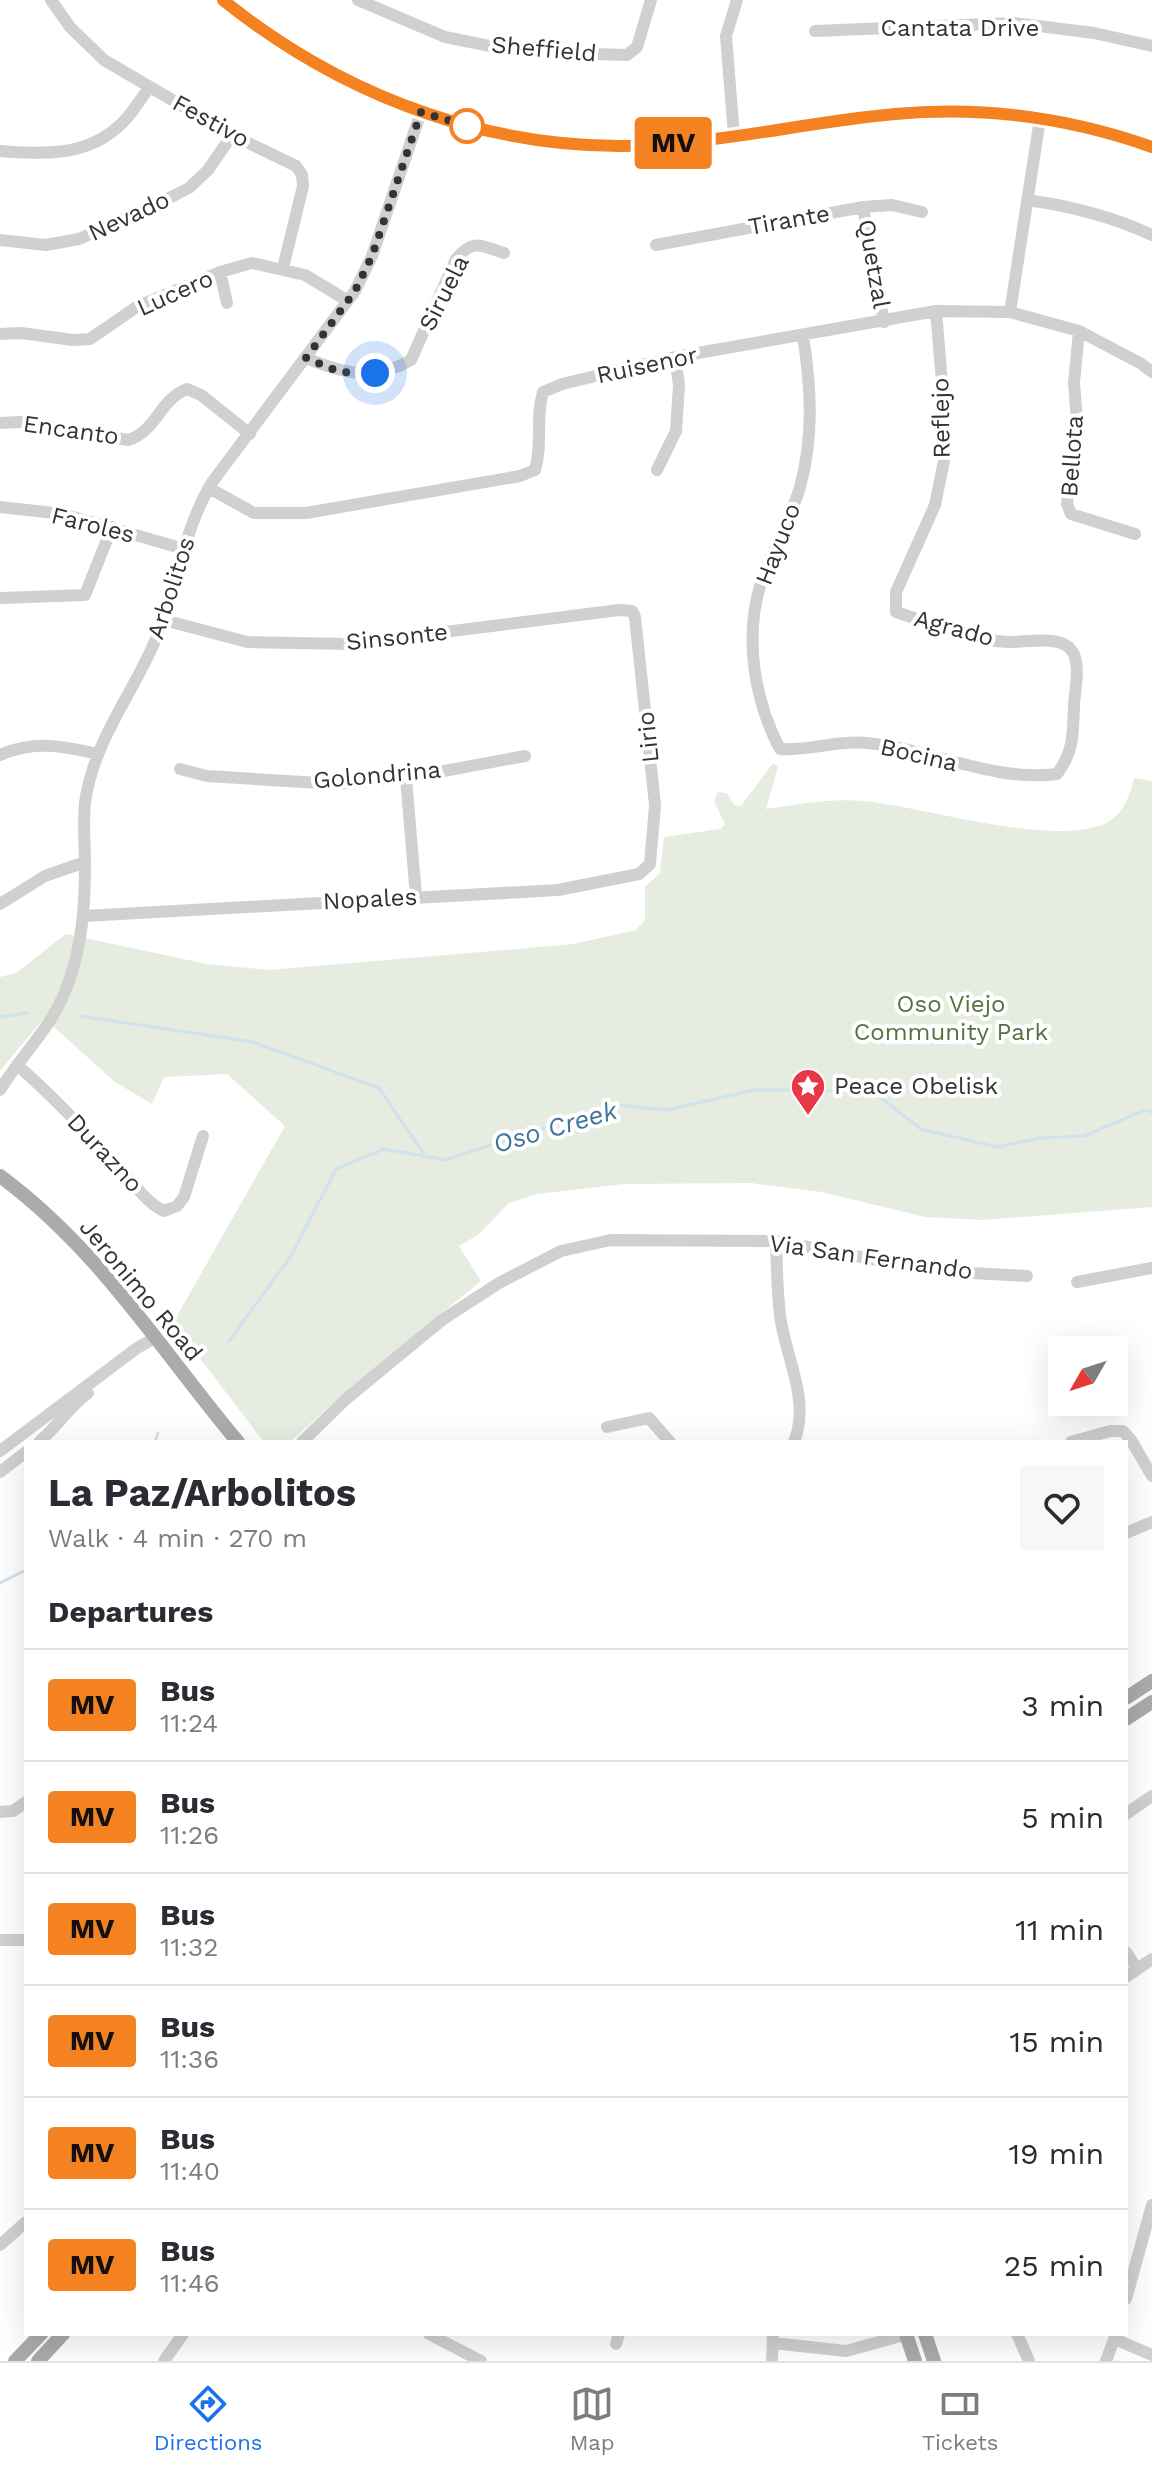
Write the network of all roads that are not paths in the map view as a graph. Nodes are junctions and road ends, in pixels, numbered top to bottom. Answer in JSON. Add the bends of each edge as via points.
{"nodes":[{"id":1,"x":51,"y":0,"type":"edge"},
{"id":2,"x":223,"y":0,"type":"edge"},
{"id":3,"x":358,"y":0,"type":"edge"},
{"id":4,"x":651,"y":0,"type":"edge"},
{"id":5,"x":737,"y":0,"type":"edge"},
{"id":6,"x":815,"y":31,"type":"dead end"},
{"id":7,"x":1152,"y":46,"type":"edge"},
{"id":8,"x":150,"y":87,"type":"junction"},
{"id":9,"x":421,"y":112,"type":"junction"},
{"id":10,"x":1040,"y":119,"type":"junction"},
{"id":11,"x":232,"y":135,"type":"junction"},
{"id":12,"x":734,"y":136,"type":"junction"},
{"id":13,"x":1152,"y":147,"type":"edge"},
{"id":14,"x":0,"y":151,"type":"edge"},
{"id":15,"x":1027,"y":200,"type":"junction"},
{"id":16,"x":863,"y":207,"type":"junction"},
{"id":17,"x":922,"y":212,"type":"dead end"},
{"id":18,"x":1152,"y":235,"type":"edge"},
{"id":19,"x":0,"y":240,"type":"edge"},
{"id":20,"x":656,"y":245,"type":"dead end"},
{"id":21,"x":504,"y":253,"type":"dead end"},
{"id":22,"x":283,"y":268,"type":"junction"},
{"id":23,"x":220,"y":272,"type":"junction"},
{"id":24,"x":348,"y":301,"type":"junction"},
{"id":25,"x":227,"y":303,"type":"dead end"},
{"id":26,"x":936,"y":311,"type":"junction"},
{"id":27,"x":1010,"y":312,"type":"junction"},
{"id":28,"x":884,"y":322,"type":"junction"},
{"id":29,"x":1079,"y":331,"type":"junction"},
{"id":30,"x":0,"y":334,"type":"edge"},
{"id":31,"x":803,"y":336,"type":"junction"},
{"id":32,"x":675,"y":357,"type":"junction"},
{"id":33,"x":306,"y":358,"type":"junction"},
{"id":34,"x":1152,"y":372,"type":"edge"},
{"id":35,"x":0,"y":423,"type":"edge"},
{"id":36,"x":250,"y":434,"type":"junction"},
{"id":37,"x":657,"y":470,"type":"dead end"},
{"id":38,"x":209,"y":488,"type":"junction"},
{"id":39,"x":0,"y":507,"type":"edge"},
{"id":40,"x":112,"y":527,"type":"junction"},
{"id":41,"x":1135,"y":534,"type":"dead end"},
{"id":42,"x":184,"y":549,"type":"junction"},
{"id":43,"x":0,"y":598,"type":"edge"},
{"id":44,"x":632,"y":611,"type":"joint"},
{"id":45,"x":896,"y":612,"type":"joint"},
{"id":46,"x":164,"y":620,"type":"junction"},
{"id":47,"x":780,"y":749,"type":"joint"},
{"id":48,"x":98,"y":754,"type":"junction"},
{"id":49,"x":0,"y":755,"type":"edge"},
{"id":50,"x":525,"y":756,"type":"dead end"},
{"id":51,"x":180,"y":769,"type":"dead end"},
{"id":52,"x":1057,"y":774,"type":"joint"},
{"id":53,"x":406,"y":778,"type":"junction"},
{"id":54,"x":85,"y":862,"type":"junction"},
{"id":55,"x":650,"y":864,"type":"joint"},
{"id":56,"x":416,"y":896,"type":"junction"},
{"id":57,"x":0,"y":904,"type":"edge"},
{"id":58,"x":84,"y":916,"type":"junction"},
{"id":59,"x":17,"y":1065,"type":"junction"},
{"id":60,"x":0,"y":1090,"type":"edge"},
{"id":61,"x":203,"y":1136,"type":"dead end"},
{"id":62,"x":0,"y":1176,"type":"edge"},
{"id":63,"x":776,"y":1241,"type":"junction"},
{"id":64,"x":1152,"y":1268,"type":"edge"},
{"id":65,"x":1027,"y":1276,"type":"dead end"},
{"id":66,"x":1077,"y":1282,"type":"dead end"},
{"id":67,"x":155,"y":1338,"type":"junction"},
{"id":68,"x":607,"y":1427,"type":"dead end"},
{"id":69,"x":42,"y":1440,"type":"edge"},
{"id":70,"x":236,"y":1440,"type":"edge"},
{"id":71,"x":304,"y":1440,"type":"edge"},
{"id":72,"x":668,"y":1440,"type":"edge"},
{"id":73,"x":795,"y":1440,"type":"edge"},
{"id":74,"x":1078,"y":1440,"type":"edge"},
{"id":75,"x":5,"y":1447,"type":"edge"},
{"id":76,"x":23,"y":1455,"type":"edge"},
{"id":77,"x":0,"y":1472,"type":"edge"},
{"id":78,"x":1152,"y":1476,"type":"edge"},
{"id":79,"x":1152,"y":1522,"type":"edge"},
{"id":80,"x":1128,"y":1532,"type":"edge"},
{"id":81,"x":1152,"y":1681,"type":"edge"},
{"id":82,"x":1128,"y":1697,"type":"edge"},
{"id":83,"x":1152,"y":1702,"type":"edge"},
{"id":84,"x":1128,"y":1718,"type":"edge"},
{"id":85,"x":1152,"y":1796,"type":"edge"},
{"id":86,"x":24,"y":1803,"type":"edge"},
{"id":87,"x":0,"y":1812,"type":"edge"},
{"id":88,"x":1128,"y":1813,"type":"edge"},
{"id":89,"x":0,"y":1940,"type":"edge"},
{"id":90,"x":24,"y":1940,"type":"edge"},
{"id":91,"x":1128,"y":1955,"type":"edge"},
{"id":92,"x":1152,"y":1959,"type":"edge"},
{"id":93,"x":1137,"y":1969,"type":"junction"},
{"id":94,"x":1128,"y":1976,"type":"edge"},
{"id":95,"x":1151,"y":2211,"type":"edge"},
{"id":96,"x":24,"y":2224,"type":"edge"},
{"id":97,"x":0,"y":2245,"type":"edge"},
{"id":98,"x":1128,"y":2292,"type":"edge"},
{"id":99,"x":39,"y":2336,"type":"edge"},
{"id":100,"x":61,"y":2336,"type":"edge"},
{"id":101,"x":182,"y":2336,"type":"edge"},
{"id":102,"x":433,"y":2336,"type":"edge"},
{"id":103,"x":900,"y":2336,"type":"edge"},
{"id":104,"x":908,"y":2336,"type":"edge"},
{"id":105,"x":926,"y":2336,"type":"edge"},
{"id":106,"x":1018,"y":2336,"type":"edge"},
{"id":107,"x":1115,"y":2337,"type":"edge"},
{"id":108,"x":773,"y":2339,"type":"edge"},
{"id":109,"x":1152,"y":2355,"type":"edge"},
{"id":110,"x":15,"y":2361,"type":"edge"},
{"id":111,"x":38,"y":2361,"type":"edge"},
{"id":112,"x":164,"y":2361,"type":"edge"},
{"id":113,"x":481,"y":2361,"type":"edge"},
{"id":114,"x":772,"y":2361,"type":"edge"},
{"id":115,"x":915,"y":2361,"type":"edge"},
{"id":116,"x":934,"y":2361,"type":"edge"},
{"id":117,"x":1029,"y":2361,"type":"edge"},
{"id":118,"x":1106,"y":2361,"type":"edge"}],
"edges":[{"from":1,"to":8,"type":"street","name":"Festivo","via":[[104,60]]},
{"from":2,"to":9,"type":"main road","via":[[313,63]]},
{"from":3,"to":4,"type":"street","name":"Sheffield","via":[[445,37],[520,52],[627,55],[637,47]]},
{"from":5,"to":12,"type":"street","via":[[726,36]]},
{"from":6,"to":7,"type":"street","name":"Cantata Drive","via":[[1014,23]]},
{"from":8,"to":11,"type":"street","name":"Festivo"},
{"from":8,"to":14,"type":"street","via":[[121,125],[74,151]]},
{"from":9,"to":12,"type":"main road","via":[[497,133],[588,145],[657,145]]},
{"from":9,"to":24,"type":"street","name":"Arbolitos","via":[[372,256]]},
{"from":10,"to":12,"type":"main road","via":[[971,112],[899,113]]},
{"from":10,"to":13,"type":"main road"},
{"from":10,"to":15,"type":"street"},
{"from":11,"to":19,"type":"street","name":"Nevado","via":[[189,188],[79,239],[46,245]]},
{"from":11,"to":22,"type":"street","name":"Festivo","via":[[296,166],[302,175]]},
{"from":15,"to":18,"type":"street","via":[[1074,206]]},
{"from":15,"to":27,"type":"street"},
{"from":16,"to":17,"type":"street","name":"Tirante","via":[[892,205]]},
{"from":16,"to":20,"type":"street","name":"Tirante"},
{"from":16,"to":28,"type":"street","name":"Quetzal"},
{"from":21,"to":33,"type":"street","name":"Siruela","via":[[466,247],[411,360],[400,367],[340,372]]},
{"from":22,"to":23,"type":"street","name":"Lucero","via":[[252,263]]},
{"from":22,"to":24,"type":"street","name":"Lucero"},
{"from":23,"to":25,"type":"street"},
{"from":23,"to":30,"type":"street","name":"Lucero","via":[[138,306],[90,339]]},
{"from":24,"to":33,"type":"street","name":"Arbolitos"},
{"from":26,"to":27,"type":"street","name":"Ruisenor"},
{"from":26,"to":28,"type":"street","name":"Ruisenor"},
{"from":26,"to":45,"type":"street","name":"Reflejo","via":[[944,461],[935,505],[896,592]]},
{"from":27,"to":29,"type":"street","name":"Ruisenor"},
{"from":28,"to":31,"type":"street","name":"Ruisenor"},
{"from":29,"to":34,"type":"street","name":"Ruisenor"},
{"from":29,"to":41,"type":"street","name":"Bellota","via":[[1074,383],[1078,433],[1067,504],[1081,519]]},
{"from":31,"to":32,"type":"street","name":"Ruisenor"},
{"from":31,"to":47,"type":"street","name":"Hayuco","via":[[811,387],[809,442],[752,623],[759,693]]},
{"from":32,"to":37,"type":"street","via":[[676,431]]},
{"from":32,"to":38,"type":"street","name":"Ruisenor","via":[[543,392],[538,406],[540,455],[535,470],[520,476],[306,513],[254,513]]},
{"from":33,"to":36,"type":"street","name":"Arbolitos"},
{"from":35,"to":36,"type":"street","name":"Encanto","via":[[128,440],[144,433],[174,394],[187,389]]},
{"from":36,"to":38,"type":"street","name":"Arbolitos"},
{"from":38,"to":42,"type":"street","name":"Arbolitos"},
{"from":39,"to":40,"type":"street","name":"Faroles","via":[[63,514]]},
{"from":40,"to":42,"type":"street","name":"Faroles"},
{"from":40,"to":43,"type":"street","via":[[85,595]]},
{"from":42,"to":46,"type":"street","name":"Arbolitos"},
{"from":44,"to":46,"type":"street","name":"Sinsonte","via":[[350,644],[247,642]]},
{"from":44,"to":55,"type":"street","name":"Lirio","via":[[655,805]]},
{"from":45,"to":52,"type":"street","name":"Agrado","via":[[970,637],[1060,641],[1071,649],[1076,663],[1073,735],[1068,760]]},
{"from":46,"to":48,"type":"street","name":"Arbolitos"},
{"from":47,"to":52,"type":"street","name":"Bocina","via":[[865,743],[998,773]]},
{"from":48,"to":49,"type":"street","via":[[39,744]]},
{"from":48,"to":54,"type":"street","name":"Arbolitos","via":[[84,806]]},
{"from":50,"to":53,"type":"street","name":"Golondrina"},
{"from":51,"to":53,"type":"street","name":"Golondrina","via":[[207,776],[336,784]]},
{"from":53,"to":56,"type":"street"},
{"from":54,"to":57,"type":"street","via":[[45,876]]},
{"from":54,"to":58,"type":"street","name":"Arbolitos"},
{"from":55,"to":56,"type":"street","name":"Nopales","via":[[639,874],[558,890]]},
{"from":56,"to":58,"type":"street","name":"Nopales"},
{"from":58,"to":59,"type":"street","name":"Arbolitos","via":[[64,995]]},
{"from":59,"to":60,"type":"street","name":"Arbolitos"},
{"from":59,"to":61,"type":"street","name":"Durazno","via":[[152,1205],[164,1211],[184,1197]]},
{"from":62,"to":67,"type":"main road","name":"Jeronimo Road","via":[[79,1244]]},
{"from":63,"to":65,"type":"street","name":"Via San Fernando","via":[[934,1271]]},
{"from":63,"to":71,"type":"street","name":"Via San Fernando","via":[[611,1240],[561,1251],[442,1320]]},
{"from":63,"to":73,"type":"street","via":[[780,1318],[798,1388]]},
{"from":64,"to":66,"type":"street"},
{"from":67,"to":69,"type":"street","via":[[142,1355],[80,1400]]},
{"from":67,"to":70,"type":"main road","name":"Jeronimo Road"},
{"from":67,"to":75,"type":"street"},
{"from":68,"to":72,"type":"street","via":[[649,1418]]},
{"from":74,"to":78,"type":"street","via":[[1123,1431]]},
{"from":75,"to":76,"type":"street"},
{"from":76,"to":77,"type":"street"},
{"from":79,"to":80,"type":"street"},
{"from":81,"to":82,"type":"main road"},
{"from":83,"to":84,"type":"main road"},
{"from":85,"to":88,"type":"street"},
{"from":86,"to":87,"type":"street"},
{"from":89,"to":90,"type":"street"},
{"from":91,"to":93,"type":"street"},
{"from":92,"to":93,"type":"street"},
{"from":93,"to":94,"type":"street"},
{"from":95,"to":98,"type":"street"},
{"from":96,"to":97,"type":"street"},
{"from":99,"to":110,"type":"main road"},
{"from":100,"to":111,"type":"main road"},
{"from":101,"to":112,"type":"street"},
{"from":102,"to":113,"type":"street"},
{"from":103,"to":108,"type":"street","via":[[846,2351]]},
{"from":104,"to":115,"type":"main road"},
{"from":105,"to":116,"type":"main road"},
{"from":106,"to":117,"type":"street"},
{"from":107,"to":109,"type":"street"},
{"from":107,"to":118,"type":"street"},
{"from":108,"to":114,"type":"street"}]}
